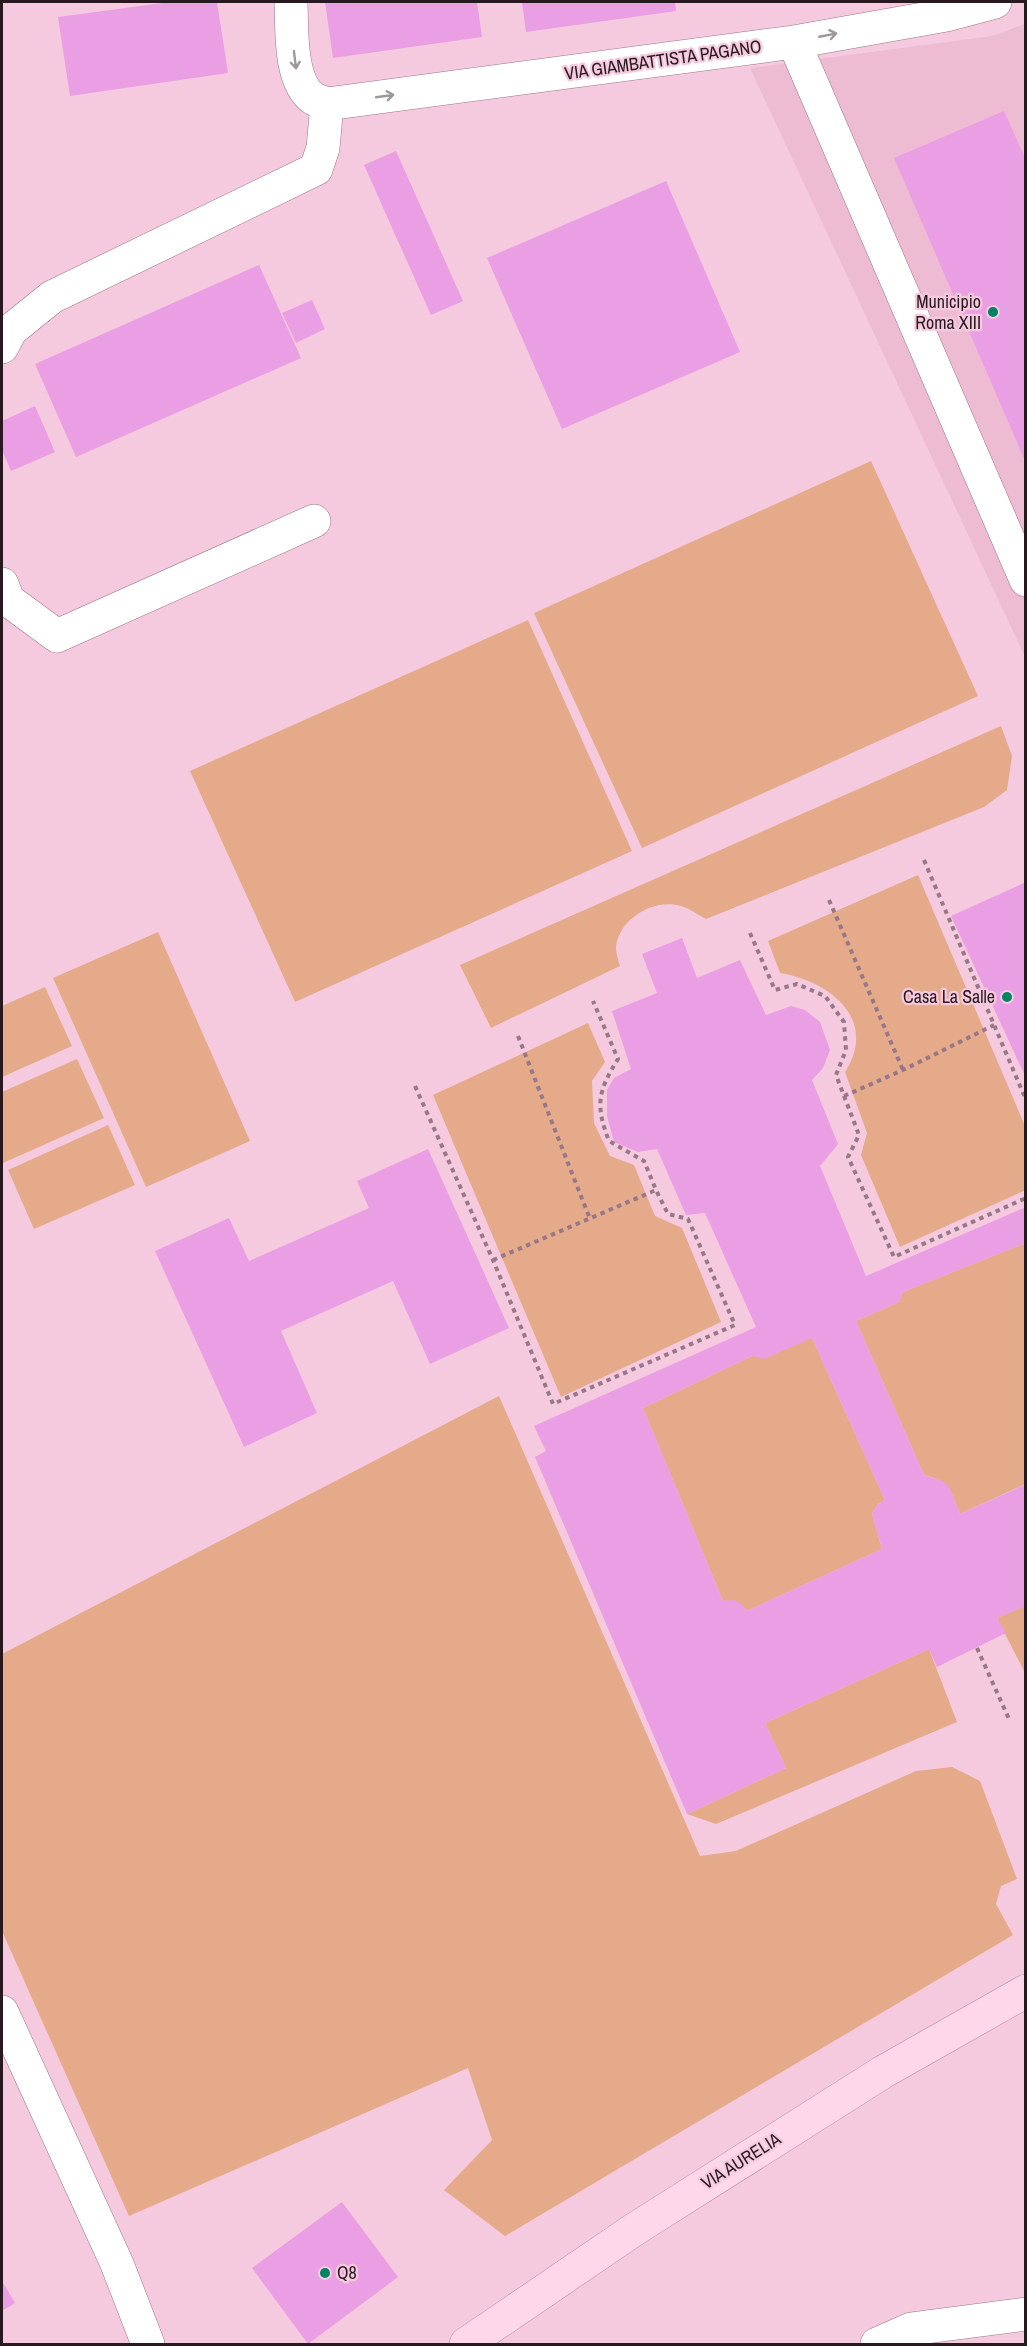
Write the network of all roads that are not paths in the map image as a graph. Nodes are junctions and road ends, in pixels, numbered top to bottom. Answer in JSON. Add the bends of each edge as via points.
{"nodes":[{"id":1,"x":291,"y":2,"type":"edge"},
{"id":2,"x":995,"y":2,"type":"edge"},
{"id":3,"x":945,"y":8,"type":"edge"},
{"id":4,"x":794,"y":42,"type":"junction"},
{"id":5,"x":327,"y":104,"type":"junction"},
{"id":6,"x":2,"y":347,"type":"edge"},
{"id":7,"x":314,"y":521,"type":"dead end"},
{"id":8,"x":1026,"y":580,"type":"edge"},
{"id":9,"x":2,"y":584,"type":"edge"},
{"id":10,"x":1026,"y":1991,"type":"edge"},
{"id":11,"x":2,"y":2012,"type":"edge"},
{"id":12,"x":1026,"y":2314,"type":"edge"},
{"id":13,"x":148,"y":2344,"type":"edge"},
{"id":14,"x":466,"y":2344,"type":"edge"},
{"id":15,"x":877,"y":2344,"type":"edge"}],
"edges":[{"from":1,"to":5,"type":"street","one_way":true,"via":[[297,72],[308,93]]},
{"from":2,"to":3,"type":"street","name":"VIA GIAMBATTISTA PAGANO"},
{"from":4,"to":3,"type":"street","name":"VIA GIAMBATTISTA PAGANO","one_way":true},
{"from":5,"to":4,"type":"street","name":"VIA GIAMBATTISTA PAGANO","one_way":true},
{"from":4,"to":8,"type":"street"},
{"from":5,"to":6,"type":"street","via":[[323,148],[316,169],[52,297],[11,330]]},
{"from":7,"to":9,"type":"street","via":[[57,636],[8,600]]},
{"from":10,"to":14,"type":"main road","name":"VIA AURELIA","via":[[844,2096],[635,2229]]},
{"from":11,"to":13,"type":"street","via":[[117,2264]]},
{"from":12,"to":15,"type":"street","via":[[911,2329]]}]}
